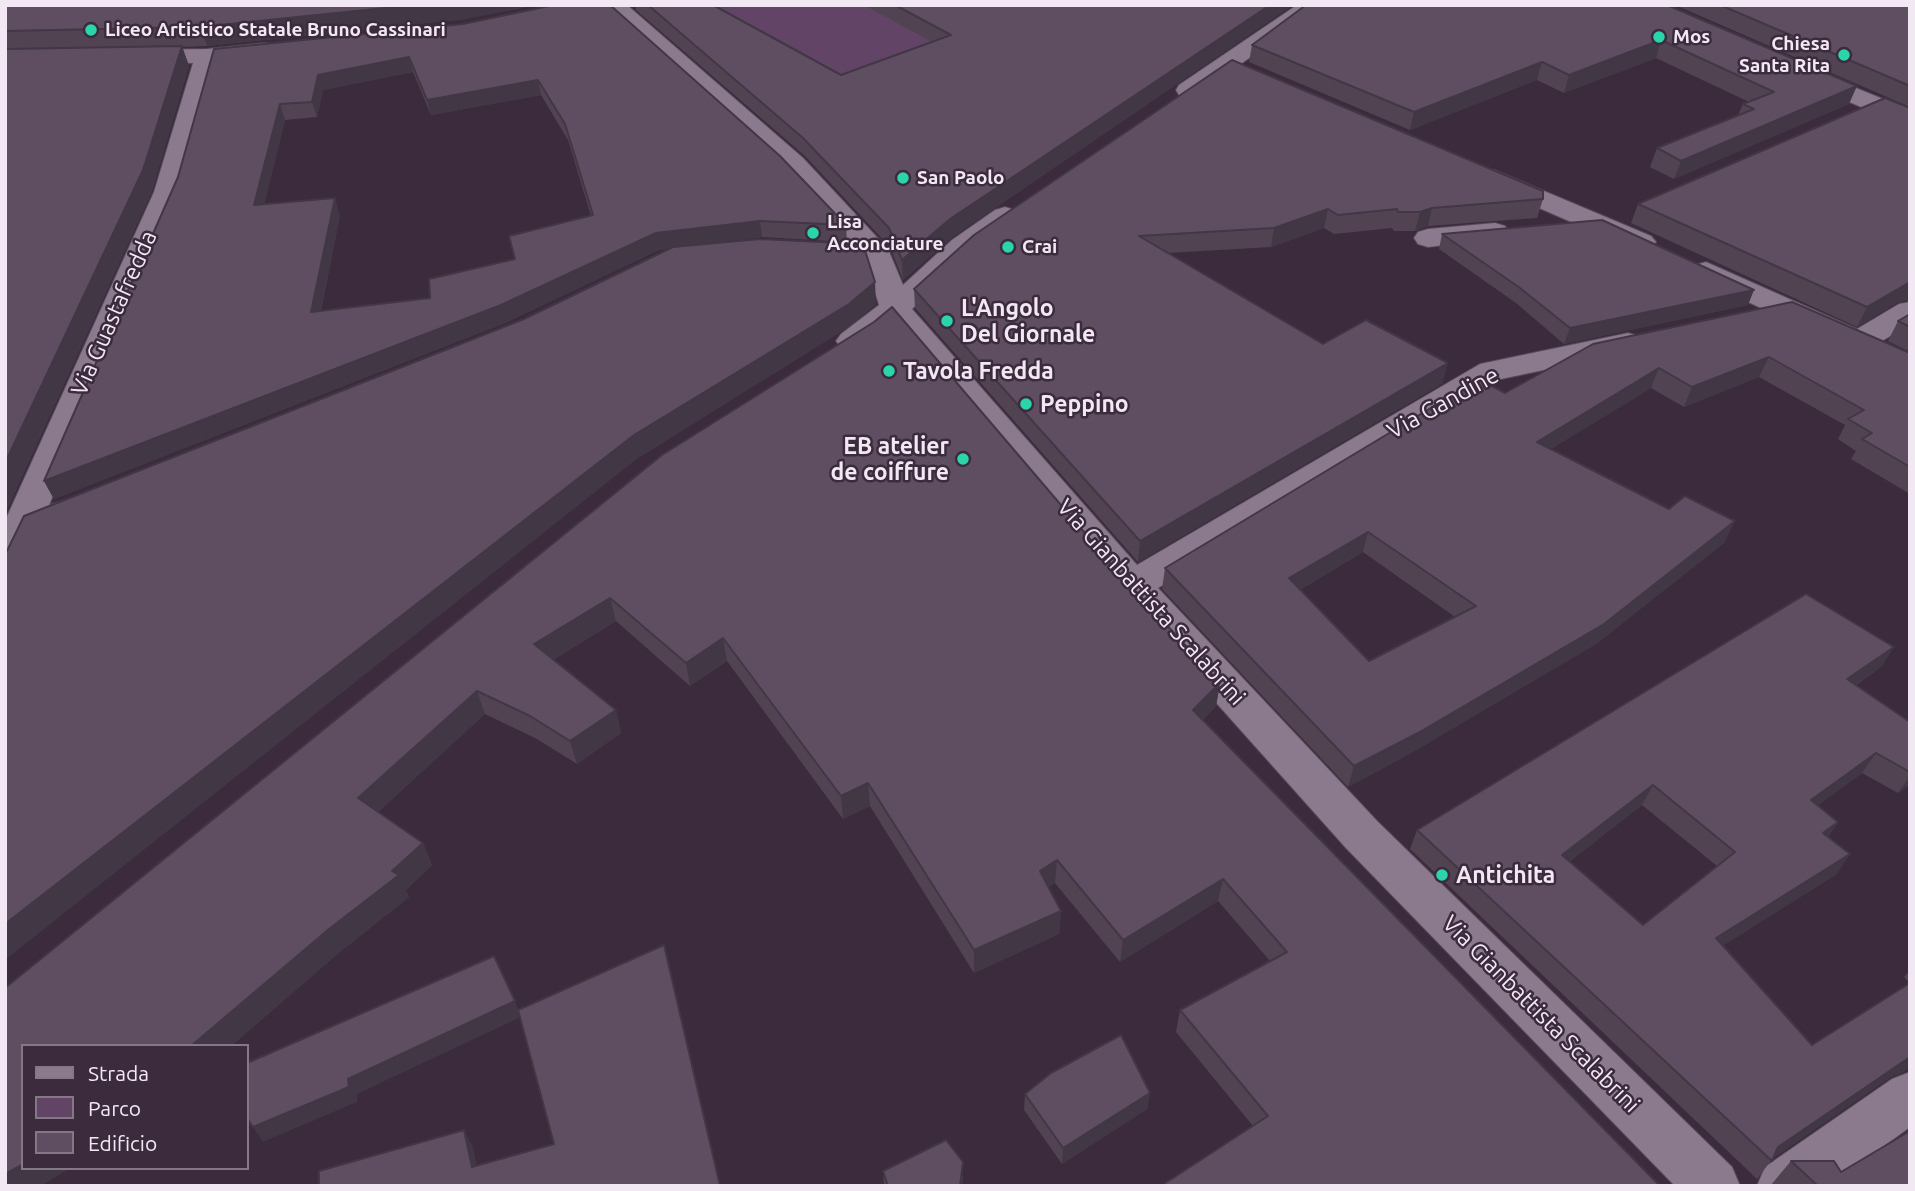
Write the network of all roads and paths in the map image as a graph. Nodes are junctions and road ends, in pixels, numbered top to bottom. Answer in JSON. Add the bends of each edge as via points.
{"nodes":[{"id":1,"x":612,"y":5,"type":"edge"},
{"id":2,"x":1313,"y":5,"type":"edge"},
{"id":3,"x":289,"y":47,"type":"edge"},
{"id":4,"x":207,"y":56,"type":"junction"},
{"id":5,"x":114,"y":57,"type":"edge"},
{"id":6,"x":1781,"y":64,"type":"edge"},
{"id":7,"x":1168,"y":103,"type":"edge"},
{"id":8,"x":1875,"y":105,"type":"junction"},
{"id":9,"x":1842,"y":118,"type":"edge"},
{"id":10,"x":1910,"y":120,"type":"edge"},
{"id":11,"x":1476,"y":170,"type":"edge"},
{"id":12,"x":1031,"y":198,"type":"edge"},
{"id":13,"x":1614,"y":217,"type":"junction"},
{"id":14,"x":1428,"y":238,"type":"edge"},
{"id":15,"x":839,"y":253,"type":"edge"},
{"id":16,"x":878,"y":255,"type":"junction"},
{"id":17,"x":895,"y":308,"type":"junction"},
{"id":18,"x":1787,"y":309,"type":"junction"},
{"id":19,"x":1910,"y":311,"type":"edge"},
{"id":20,"x":1734,"y":320,"type":"edge"},
{"id":21,"x":1653,"y":337,"type":"edge"},
{"id":22,"x":1860,"y":341,"type":"junction"},
{"id":23,"x":828,"y":357,"type":"edge"},
{"id":24,"x":1910,"y":366,"type":"edge"},
{"id":25,"x":94,"y":501,"type":"edge"},
{"id":26,"x":9,"y":544,"type":"edge"},
{"id":27,"x":1133,"y":585,"type":"junction"},
{"id":28,"x":1910,"y":1096,"type":"edge"},
{"id":29,"x":1713,"y":1186,"type":"edge"},
{"id":30,"x":1784,"y":1186,"type":"edge"}],
"edges":[{"from":1,"to":16,"type":"street","name":"Via Gianbattista Scalabrini","via":[[793,164]]},
{"from":2,"to":7,"type":"street","via":[[1238,69]]},
{"from":3,"to":4,"type":"street"},
{"from":4,"to":5,"type":"street"},
{"from":4,"to":26,"type":"street","name":"Via Guastafredda","via":[[168,192]]},
{"from":6,"to":8,"type":"street"},
{"from":8,"to":9,"type":"street"},
{"from":8,"to":10,"type":"street"},
{"from":11,"to":13,"type":"street"},
{"from":12,"to":17,"type":"street","via":[[962,246]]},
{"from":13,"to":14,"type":"street"},
{"from":13,"to":18,"type":"street","via":[[1669,255]]},
{"from":15,"to":16,"type":"street"},
{"from":16,"to":17,"type":"street","name":"Via Gianbattista Scalabrini"},
{"from":17,"to":23,"type":"street"},
{"from":17,"to":27,"type":"street","name":"Via Gianbattista Scalabrini"},
{"from":18,"to":20,"type":"street"},
{"from":18,"to":22,"type":"street"},
{"from":19,"to":22,"type":"street"},
{"from":21,"to":27,"type":"street","name":"Via Gandine","via":[[1491,371]]},
{"from":22,"to":24,"type":"street"},
{"from":25,"to":26,"type":"street"},
{"from":27,"to":29,"type":"street","name":"Via Gianbattista Scalabrini","via":[[1362,835]]},
{"from":28,"to":30,"type":"street"}]}
